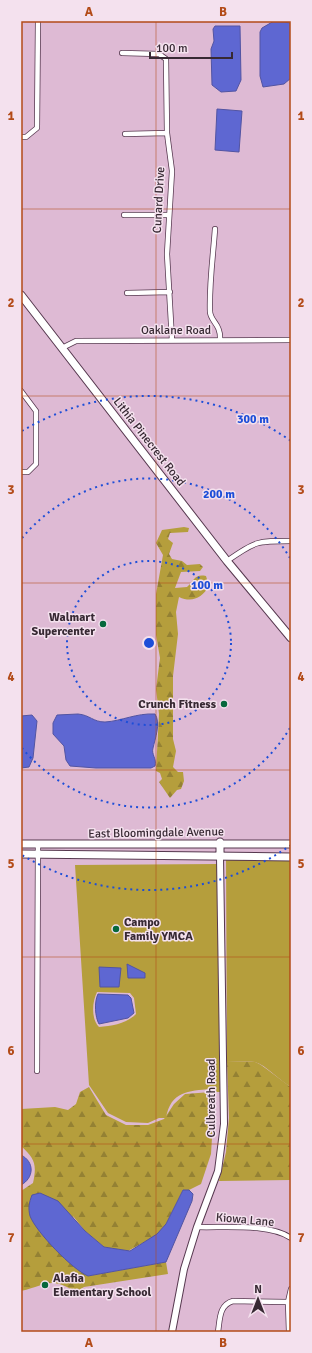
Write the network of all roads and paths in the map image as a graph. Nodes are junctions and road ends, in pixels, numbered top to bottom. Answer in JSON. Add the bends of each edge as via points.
{"nodes":[{"id":1,"x":38,"y":21,"type":"edge"},
{"id":2,"x":122,"y":54,"type":"dead end"},
{"id":3,"x":167,"y":133,"type":"junction"},
{"id":4,"x":124,"y":134,"type":"dead end"},
{"id":5,"x":21,"y":137,"type":"edge"},
{"id":6,"x":124,"y":215,"type":"dead end"},
{"id":7,"x":169,"y":215,"type":"junction"},
{"id":8,"x":215,"y":229,"type":"dead end"},
{"id":9,"x":170,"y":292,"type":"junction"},
{"id":10,"x":127,"y":293,"type":"dead end"},
{"id":11,"x":21,"y":295,"type":"edge"},
{"id":12,"x":172,"y":340,"type":"junction"},
{"id":13,"x":220,"y":340,"type":"junction"},
{"id":14,"x":291,"y":340,"type":"edge"},
{"id":15,"x":62,"y":348,"type":"junction"},
{"id":16,"x":21,"y":391,"type":"edge"},
{"id":17,"x":21,"y":472,"type":"edge"},
{"id":18,"x":291,"y":541,"type":"edge"},
{"id":19,"x":228,"y":561,"type":"junction"},
{"id":20,"x":291,"y":638,"type":"edge"},
{"id":21,"x":220,"y":842,"type":"junction"},
{"id":22,"x":21,"y":844,"type":"edge"},
{"id":23,"x":38,"y":844,"type":"junction"},
{"id":24,"x":291,"y":844,"type":"edge"},
{"id":25,"x":21,"y":854,"type":"edge"},
{"id":26,"x":38,"y":854,"type":"junction"},
{"id":27,"x":220,"y":857,"type":"junction"},
{"id":28,"x":291,"y":857,"type":"edge"},
{"id":29,"x":37,"y":1071,"type":"dead end"},
{"id":30,"x":197,"y":1227,"type":"junction"},
{"id":31,"x":291,"y":1238,"type":"edge"},
{"id":32,"x":291,"y":1289,"type":"edge"},
{"id":33,"x":288,"y":1302,"type":"junction"},
{"id":34,"x":172,"y":1332,"type":"edge"},
{"id":35,"x":218,"y":1332,"type":"edge"},
{"id":36,"x":289,"y":1332,"type":"edge"}],
"edges":[{"from":1,"to":5,"type":"street","via":[[37,128],[26,137]]},
{"from":2,"to":3,"type":"street","name":"Cunard Drive","via":[[159,54],[166,59]]},
{"from":3,"to":4,"type":"street"},
{"from":3,"to":7,"type":"street","name":"Cunard Drive","via":[[172,171]]},
{"from":6,"to":7,"type":"street"},
{"from":7,"to":9,"type":"street","name":"Cunard Drive","via":[[167,254]]},
{"from":8,"to":13,"type":"street","via":[[213,262],[210,269],[210,314],[218,326]]},
{"from":9,"to":10,"type":"street"},
{"from":9,"to":12,"type":"street","name":"Cunard Drive"},
{"from":11,"to":15,"type":"main road","name":"Lithia Pinecrest Road"},
{"from":12,"to":13,"type":"street","name":"Oaklane Road"},
{"from":12,"to":15,"type":"street","name":"Oaklane Road","via":[[76,340]]},
{"from":13,"to":14,"type":"street","name":"Oaklane Road"},
{"from":15,"to":19,"type":"main road","name":"Lithia Pinecrest Road"},
{"from":16,"to":17,"type":"street","via":[[36,411],[36,464],[28,472]]},
{"from":18,"to":19,"type":"street","via":[[262,541],[248,546]]},
{"from":19,"to":20,"type":"main road","name":"Lithia Pinecrest Road"},
{"from":21,"to":23,"type":"main road","name":"East Bloomingdale Avenue","via":[[138,845]]},
{"from":21,"to":24,"type":"main road","name":"East Bloomingdale Avenue"},
{"from":21,"to":27,"type":"main road"},
{"from":22,"to":23,"type":"main road","name":"East Bloomingdale Avenue"},
{"from":23,"to":26,"type":"street"},
{"from":25,"to":26,"type":"main road","name":"East Bloomingdale Avenue"},
{"from":26,"to":27,"type":"main road","name":"East Bloomingdale Avenue"},
{"from":26,"to":29,"type":"street"},
{"from":27,"to":28,"type":"main road","name":"East Bloomingdale Avenue"},
{"from":27,"to":30,"type":"street","name":"Culbreath Road","via":[[224,1124],[218,1171]]},
{"from":30,"to":31,"type":"street","name":"Kiowa Lane","via":[[267,1230]]},
{"from":30,"to":34,"type":"street","name":"Culbreath Road","via":[[184,1269]]},
{"from":32,"to":33,"type":"street"},
{"from":33,"to":35,"type":"street","via":[[226,1303],[221,1309]]},
{"from":33,"to":36,"type":"street"}]}
